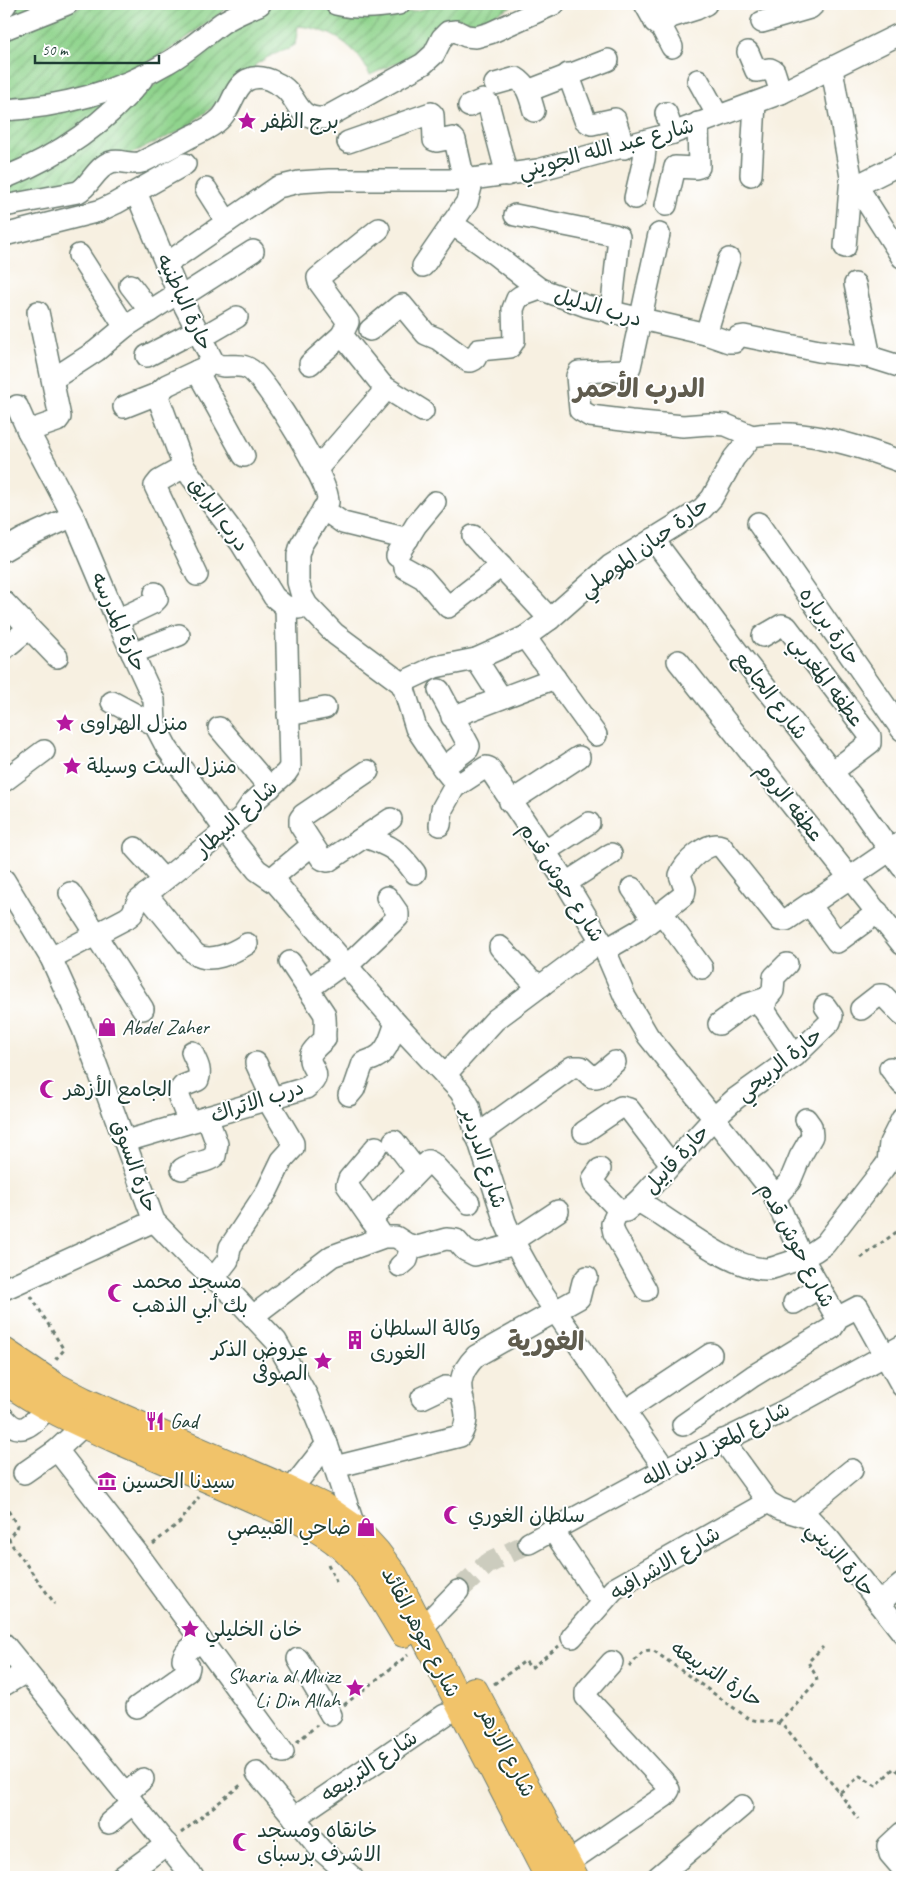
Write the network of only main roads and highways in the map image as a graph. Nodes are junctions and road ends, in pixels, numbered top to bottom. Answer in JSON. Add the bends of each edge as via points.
{"nodes":[{"id":1,"x":4,"y":1352,"type":"edge"},
{"id":2,"x":4,"y":1379,"type":"edge"},
{"id":3,"x":415,"y":1645,"type":"junction"},
{"id":4,"x":563,"y":1873,"type":"edge"},
{"id":5,"x":532,"y":1877,"type":"edge"}],
"edges":[{"from":1,"to":3,"type":"main road","name":"شارع جوهر القائد","via":[[83,1401],[290,1491],[323,1507],[355,1529],[394,1576]]},
{"from":2,"to":3,"type":"main road","name":"شارع جوهر القائد","via":[[48,1408],[313,1526],[343,1547],[362,1568]]},
{"from":3,"to":4,"type":"main road","name":"شارع جوهر القائد"},
{"from":3,"to":4,"type":"main road","name":"شارع الازهر","via":[[442,1645],[455,1656]]},
{"from":3,"to":5,"type":"main road","name":"شارع جوهر القائد","via":[[445,1715]]}]}
